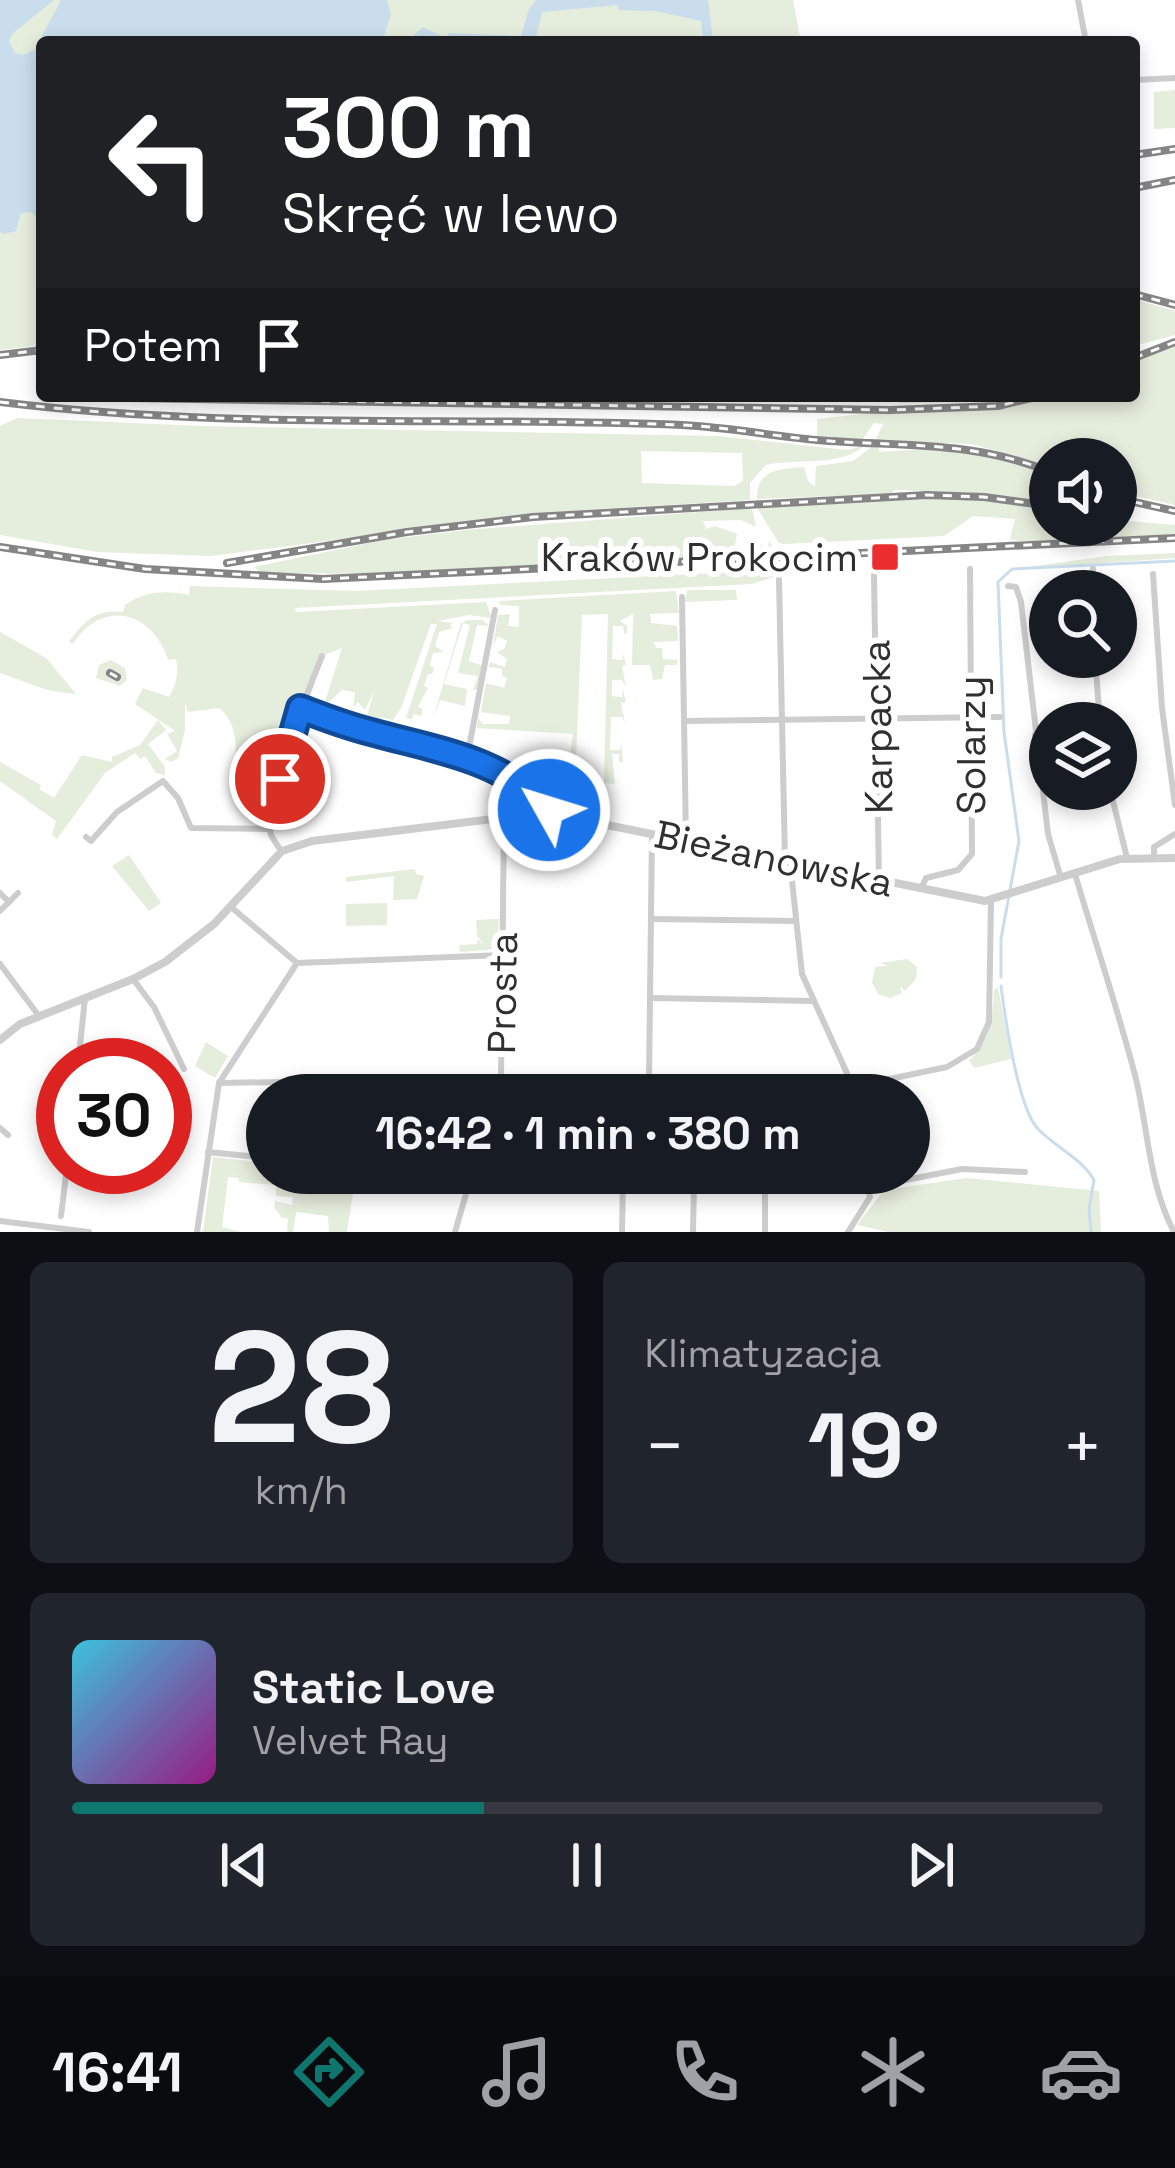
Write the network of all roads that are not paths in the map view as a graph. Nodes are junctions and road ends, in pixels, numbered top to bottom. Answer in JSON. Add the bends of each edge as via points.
{"nodes":[{"id":1,"x":1078,"y":0,"type":"edge"},
{"id":2,"x":1085,"y":36,"type":"edge"},
{"id":3,"x":1175,"y":78,"type":"edge"},
{"id":4,"x":1140,"y":80,"type":"edge"},
{"id":5,"x":970,"y":568,"type":"dead end"},
{"id":6,"x":874,"y":574,"type":"dead end"},
{"id":7,"x":1153,"y":574,"type":"dead end"},
{"id":8,"x":779,"y":579,"type":"dead end"},
{"id":9,"x":1008,"y":586,"type":"dead end"},
{"id":10,"x":682,"y":597,"type":"dead end"},
{"id":11,"x":495,"y":610,"type":"dead end"},
{"id":12,"x":322,"y":656,"type":"dead end"},
{"id":13,"x":1032,"y":702,"type":"edge"},
{"id":14,"x":300,"y":708,"type":"junction"},
{"id":15,"x":1000,"y":717,"type":"dead end"},
{"id":16,"x":970,"y":718,"type":"junction"},
{"id":17,"x":782,"y":720,"type":"junction"},
{"id":18,"x":878,"y":720,"type":"junction"},
{"id":19,"x":684,"y":722,"type":"junction"},
{"id":20,"x":467,"y":758,"type":"junction"},
{"id":21,"x":1175,"y":805,"type":"edge"},
{"id":22,"x":1045,"y":810,"type":"edge"},
{"id":23,"x":1115,"y":810,"type":"edge"},
{"id":24,"x":504,"y":818,"type":"junction"},
{"id":25,"x":549,"y":818,"type":"junction"},
{"id":26,"x":270,"y":829,"type":"junction"},
{"id":27,"x":652,"y":833,"type":"junction"},
{"id":28,"x":1175,"y":834,"type":"edge"},
{"id":29,"x":86,"y":836,"type":"dead end"},
{"id":30,"x":686,"y":841,"type":"junction"},
{"id":31,"x":282,"y":851,"type":"junction"},
{"id":32,"x":1126,"y":858,"type":"junction"},
{"id":33,"x":1154,"y":858,"type":"junction"},
{"id":34,"x":1175,"y":858,"type":"edge"},
{"id":35,"x":788,"y":861,"type":"junction"},
{"id":36,"x":1075,"y":874,"type":"junction"},
{"id":37,"x":1061,"y":878,"type":"junction"},
{"id":38,"x":879,"y":880,"type":"junction"},
{"id":39,"x":922,"y":889,"type":"junction"},
{"id":40,"x":0,"y":893,"type":"edge"},
{"id":41,"x":17,"y":893,"type":"dead end"},
{"id":42,"x":991,"y":900,"type":"junction"},
{"id":43,"x":9,"y":902,"type":"junction"},
{"id":44,"x":231,"y":907,"type":"junction"},
{"id":45,"x":0,"y":911,"type":"edge"},
{"id":46,"x":651,"y":919,"type":"junction"},
{"id":47,"x":795,"y":921,"type":"junction"},
{"id":48,"x":503,"y":955,"type":"junction"},
{"id":49,"x":297,"y":963,"type":"junction"},
{"id":50,"x":0,"y":964,"type":"edge"},
{"id":51,"x":134,"y":979,"type":"junction"},
{"id":52,"x":85,"y":998,"type":"junction"},
{"id":53,"x":650,"y":998,"type":"junction"},
{"id":54,"x":812,"y":1001,"type":"junction"},
{"id":55,"x":39,"y":1016,"type":"junction"},
{"id":56,"x":1,"y":1036,"type":"edge"},
{"id":57,"x":81,"y":1038,"type":"edge"},
{"id":58,"x":169,"y":1038,"type":"edge"},
{"id":59,"x":501,"y":1074,"type":"edge"},
{"id":60,"x":649,"y":1074,"type":"edge"},
{"id":61,"x":844,"y":1074,"type":"edge"},
{"id":62,"x":919,"y":1074,"type":"edge"},
{"id":63,"x":218,"y":1083,"type":"junction"},
{"id":64,"x":246,"y":1083,"type":"edge"},
{"id":65,"x":0,"y":1128,"type":"edge"},
{"id":66,"x":8,"y":1135,"type":"dead end"},
{"id":67,"x":208,"y":1152,"type":"junction"},
{"id":68,"x":246,"y":1156,"type":"edge"},
{"id":69,"x":1025,"y":1172,"type":"dead end"},
{"id":70,"x":930,"y":1175,"type":"edge"},
{"id":71,"x":64,"y":1194,"type":"edge"},
{"id":72,"x":466,"y":1194,"type":"edge"},
{"id":73,"x":623,"y":1194,"type":"edge"},
{"id":74,"x":694,"y":1194,"type":"edge"},
{"id":75,"x":765,"y":1194,"type":"edge"},
{"id":76,"x":869,"y":1194,"type":"edge"},
{"id":77,"x":61,"y":1216,"type":"dead end"},
{"id":78,"x":0,"y":1221,"type":"edge"},
{"id":79,"x":89,"y":1232,"type":"edge"},
{"id":80,"x":197,"y":1232,"type":"edge"},
{"id":81,"x":455,"y":1232,"type":"edge"},
{"id":82,"x":622,"y":1232,"type":"edge"},
{"id":83,"x":694,"y":1232,"type":"edge"},
{"id":84,"x":765,"y":1232,"type":"edge"},
{"id":85,"x":848,"y":1232,"type":"edge"},
{"id":86,"x":1174,"y":1232,"type":"edge"}],
"edges":[{"from":1,"to":2,"type":"street"},
{"from":3,"to":4,"type":"street"},
{"from":5,"to":16,"type":"street","name":"Solarzy"},
{"from":6,"to":18,"type":"street","name":"Karpacka"},
{"from":7,"to":21,"type":"street"},
{"from":8,"to":17,"type":"street"},
{"from":9,"to":13,"type":"street","via":[[1021,602]]},
{"from":10,"to":19,"type":"street"},
{"from":11,"to":20,"type":"street"},
{"from":12,"to":14,"type":"street"},
{"from":14,"to":20,"type":"street"},
{"from":14,"to":26,"type":"street"},
{"from":15,"to":16,"type":"street"},
{"from":16,"to":18,"type":"street"},
{"from":16,"to":39,"type":"street","name":"Solarzy","via":[[971,856],[954,872],[926,878]]},
{"from":17,"to":18,"type":"street"},
{"from":17,"to":19,"type":"street"},
{"from":17,"to":35,"type":"street"},
{"from":18,"to":38,"type":"street","name":"Karpacka"},
{"from":19,"to":30,"type":"street"},
{"from":20,"to":25,"type":"street","via":[[514,779]]},
{"from":22,"to":37,"type":"street"},
{"from":23,"to":32,"type":"street"},
{"from":24,"to":25,"type":"street","name":"Bieżanowska"},
{"from":24,"to":31,"type":"street","name":"Bieżanowska"},
{"from":24,"to":48,"type":"street","name":"Prosta"},
{"from":25,"to":27,"type":"street","name":"Bieżanowska"},
{"from":26,"to":29,"type":"street","via":[[191,828],[163,781],[116,812],[91,841]]},
{"from":26,"to":31,"type":"street"},
{"from":27,"to":30,"type":"street","name":"Bieżanowska"},
{"from":27,"to":46,"type":"street"},
{"from":28,"to":33,"type":"street"},
{"from":30,"to":35,"type":"street","name":"Bieżanowska"},
{"from":31,"to":44,"type":"street"},
{"from":32,"to":33,"type":"street","name":"Bieżanowska"},
{"from":32,"to":36,"type":"street","name":"Bieżanowska"},
{"from":33,"to":34,"type":"street","name":"Bieżanowska"},
{"from":35,"to":38,"type":"street","name":"Bieżanowska"},
{"from":35,"to":47,"type":"street"},
{"from":36,"to":37,"type":"street","name":"Bieżanowska"},
{"from":36,"to":86,"type":"street"},
{"from":37,"to":42,"type":"street","name":"Bieżanowska"},
{"from":38,"to":39,"type":"street","name":"Bieżanowska"},
{"from":39,"to":42,"type":"street","name":"Bieżanowska"},
{"from":40,"to":43,"type":"street"},
{"from":41,"to":43,"type":"street"},
{"from":42,"to":62,"type":"street","via":[[990,1016],[980,1045]]},
{"from":43,"to":45,"type":"street"},
{"from":44,"to":49,"type":"street"},
{"from":44,"to":51,"type":"street","via":[[193,943]]},
{"from":46,"to":47,"type":"street"},
{"from":46,"to":53,"type":"street"},
{"from":47,"to":54,"type":"street"},
{"from":48,"to":49,"type":"street"},
{"from":48,"to":59,"type":"street","name":"Prosta"},
{"from":49,"to":63,"type":"street"},
{"from":50,"to":55,"type":"street"},
{"from":51,"to":52,"type":"street"},
{"from":51,"to":58,"type":"street"},
{"from":52,"to":55,"type":"street"},
{"from":52,"to":57,"type":"street"},
{"from":53,"to":54,"type":"street"},
{"from":53,"to":60,"type":"street"},
{"from":54,"to":61,"type":"street"},
{"from":55,"to":56,"type":"street"},
{"from":63,"to":64,"type":"street"},
{"from":63,"to":67,"type":"street"},
{"from":65,"to":66,"type":"street"},
{"from":67,"to":68,"type":"street"},
{"from":67,"to":80,"type":"street"},
{"from":69,"to":70,"type":"street"},
{"from":71,"to":77,"type":"street"},
{"from":72,"to":81,"type":"street"},
{"from":73,"to":82,"type":"street"},
{"from":74,"to":83,"type":"street"},
{"from":75,"to":84,"type":"street"},
{"from":76,"to":85,"type":"street"},
{"from":78,"to":79,"type":"street"}]}
